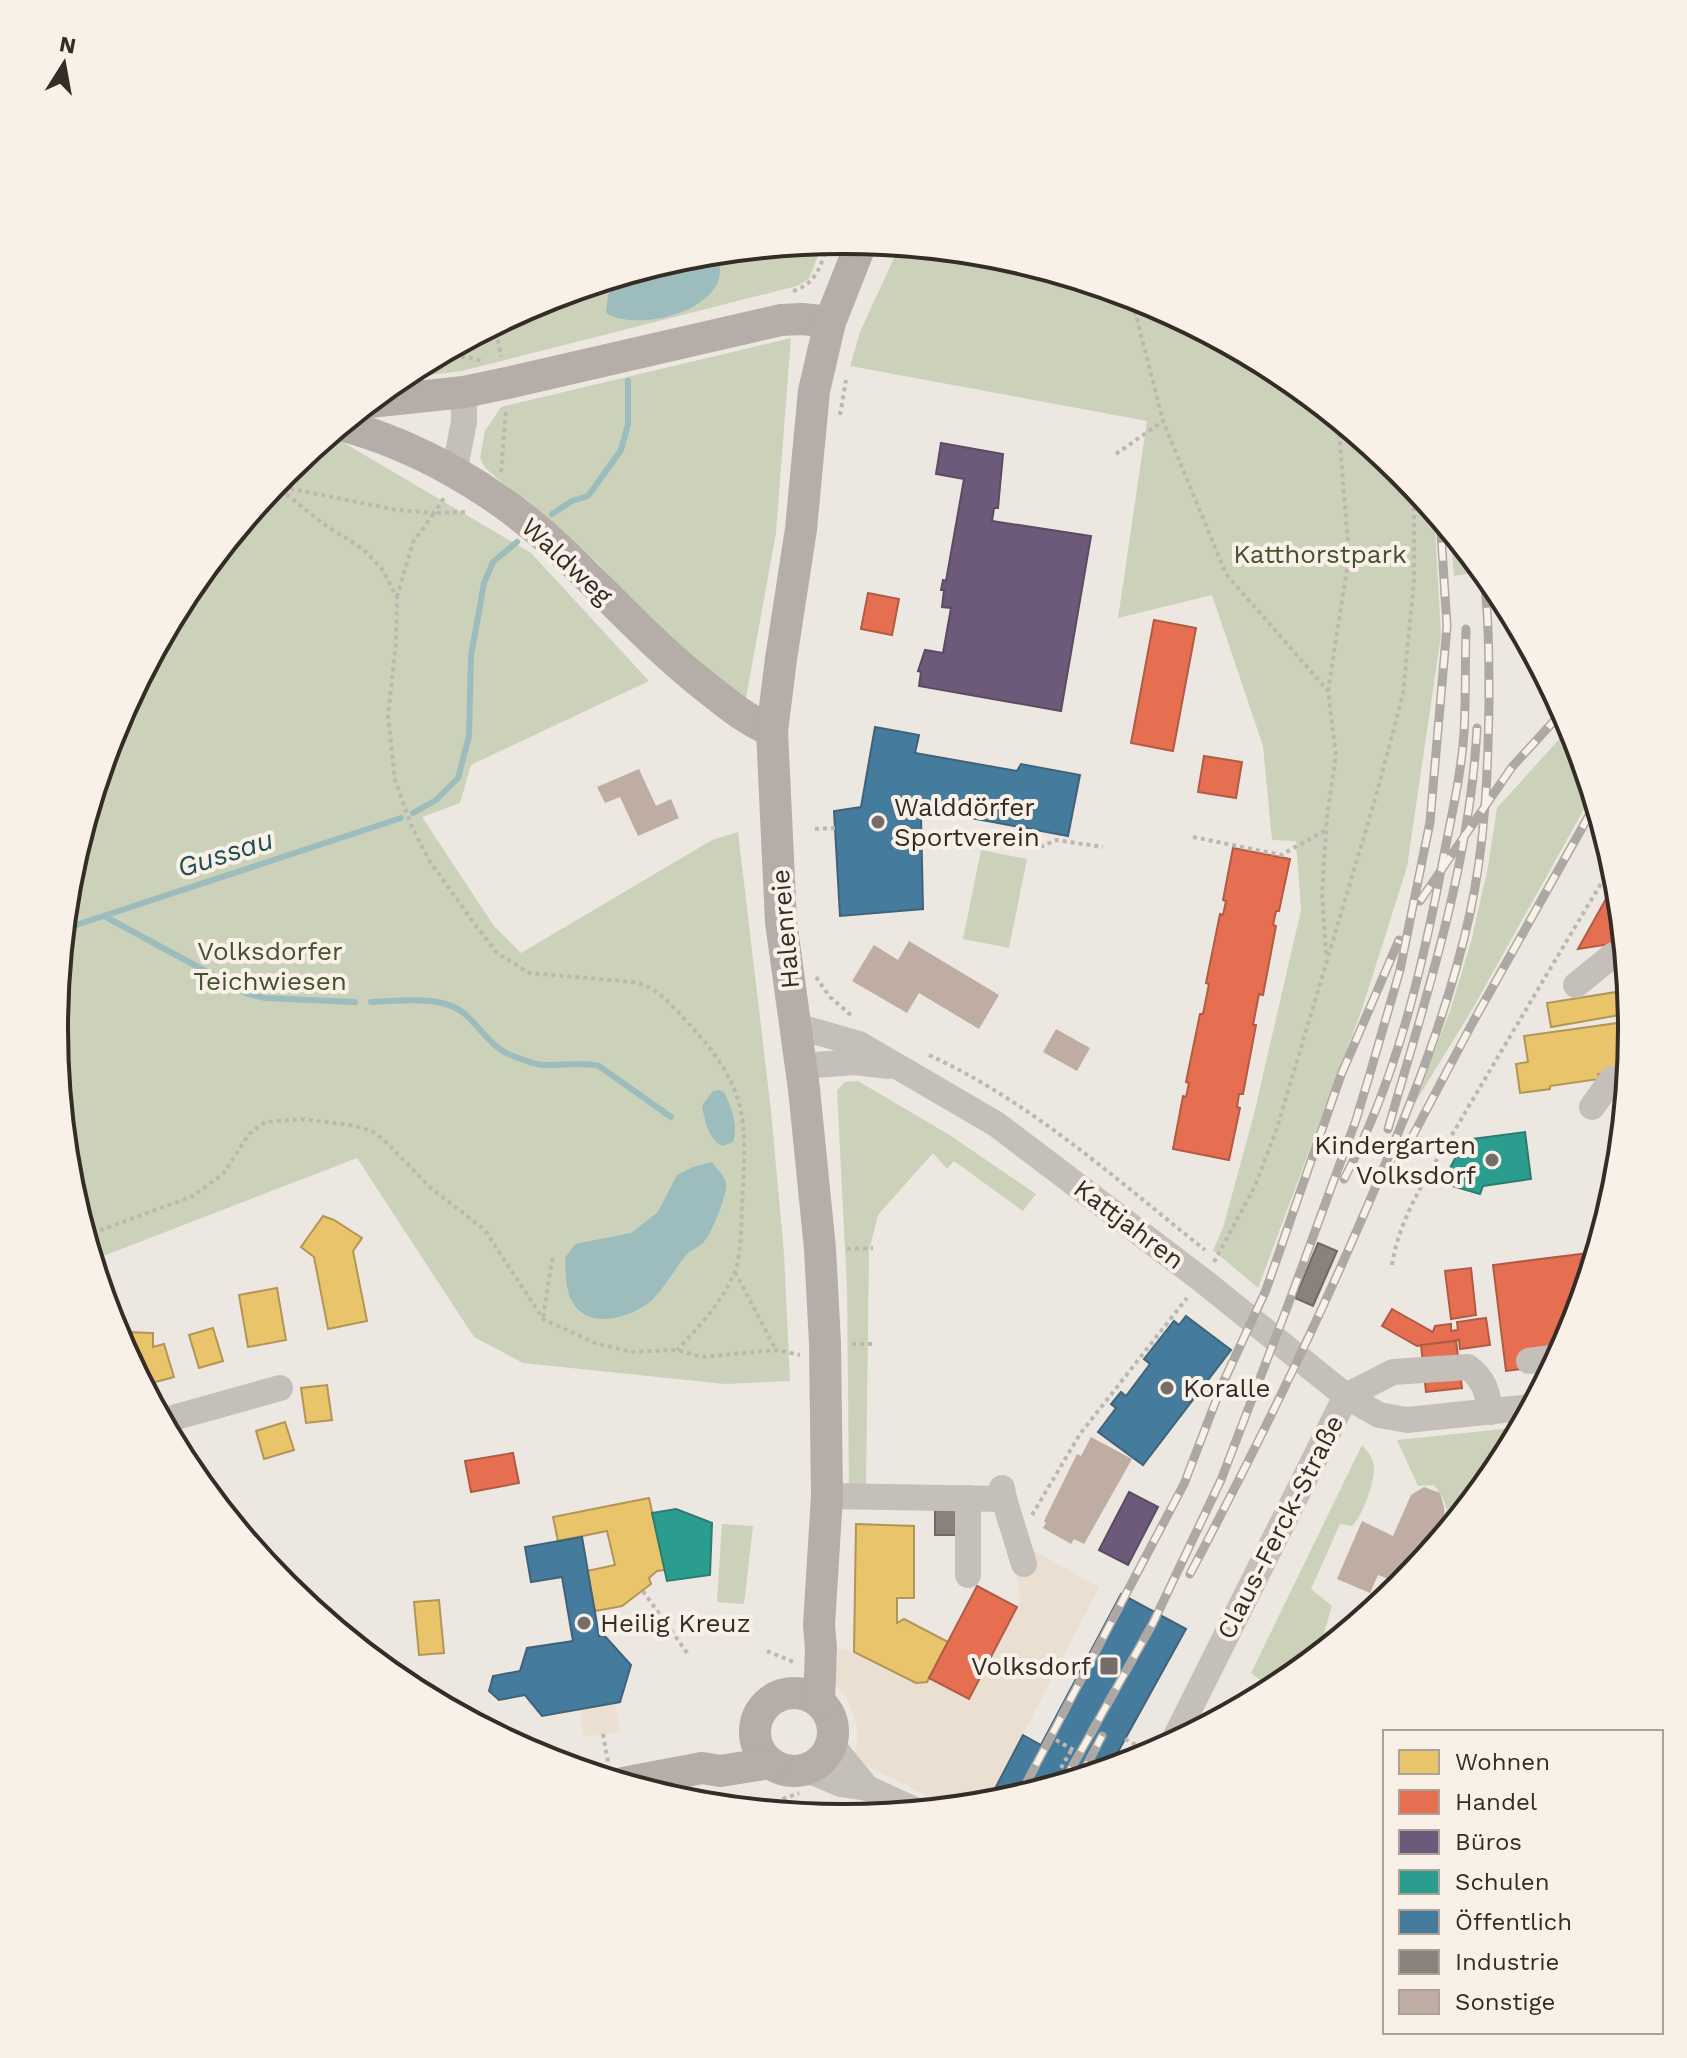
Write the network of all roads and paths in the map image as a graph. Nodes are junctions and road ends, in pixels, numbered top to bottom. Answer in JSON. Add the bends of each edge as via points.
{"nodes":[{"id":1,"x":857,"y":254,"type":"edge"},
{"id":2,"x":1135,"y":311,"type":"edge"},
{"id":3,"x":830,"y":322,"type":"junction"},
{"id":4,"x":497,"y":335,"type":"edge"},
{"id":5,"x":846,"y":378,"type":"dead end"},
{"id":6,"x":507,"y":383,"type":"junction"},
{"id":7,"x":464,"y":392,"type":"junction"},
{"id":8,"x":391,"y":400,"type":"edge"},
{"id":9,"x":839,"y":421,"type":"dead end"},
{"id":10,"x":1163,"y":421,"type":"junction"},
{"id":11,"x":353,"y":429,"type":"edge"},
{"id":12,"x":1339,"y":433,"type":"edge"},
{"id":13,"x":1116,"y":454,"type":"dead end"},
{"id":14,"x":454,"y":473,"type":"junction"},
{"id":15,"x":289,"y":487,"type":"edge"},
{"id":16,"x":285,"y":492,"type":"edge"},
{"id":17,"x":1414,"y":504,"type":"edge"},
{"id":18,"x":1328,"y":691,"type":"junction"},
{"id":19,"x":772,"y":731,"type":"junction"},
{"id":20,"x":835,"y":828,"type":"dead end"},
{"id":21,"x":815,"y":829,"type":"dead end"},
{"id":22,"x":1326,"y":830,"type":"junction"},
{"id":23,"x":921,"y":834,"type":"dead end"},
{"id":24,"x":1193,"y":837,"type":"dead end"},
{"id":25,"x":1103,"y":847,"type":"dead end"},
{"id":26,"x":1604,"y":878,"type":"edge"},
{"id":27,"x":1615,"y":955,"type":"edge"},
{"id":28,"x":1326,"y":960,"type":"junction"},
{"id":29,"x":811,"y":969,"type":"dead end"},
{"id":30,"x":1576,"y":985,"type":"dead end"},
{"id":31,"x":862,"y":1025,"type":"dead end"},
{"id":32,"x":796,"y":1026,"type":"junction"},
{"id":33,"x":927,"y":1055,"type":"dead end"},
{"id":34,"x":801,"y":1066,"type":"junction"},
{"id":35,"x":901,"y":1068,"type":"junction"},
{"id":36,"x":1617,"y":1078,"type":"edge"},
{"id":37,"x":1592,"y":1107,"type":"dead end"},
{"id":38,"x":95,"y":1232,"type":"edge"},
{"id":39,"x":553,"y":1254,"type":"dead end"},
{"id":40,"x":1392,"y":1265,"type":"dead end"},
{"id":41,"x":1209,"y":1269,"type":"junction"},
{"id":42,"x":735,"y":1272,"type":"junction"},
{"id":43,"x":543,"y":1319,"type":"junction"},
{"id":44,"x":677,"y":1350,"type":"junction"},
{"id":45,"x":1545,"y":1359,"type":"edge"},
{"id":46,"x":1529,"y":1361,"type":"dead end"},
{"id":47,"x":280,"y":1388,"type":"dead end"},
{"id":48,"x":1346,"y":1396,"type":"junction"},
{"id":49,"x":1520,"y":1409,"type":"edge"},
{"id":50,"x":1491,"y":1412,"type":"junction"},
{"id":51,"x":173,"y":1418,"type":"edge"},
{"id":52,"x":827,"y":1496,"type":"junction"},
{"id":53,"x":968,"y":1498,"type":"junction"},
{"id":54,"x":1021,"y":1553,"type":"joint"},
{"id":55,"x":968,"y":1575,"type":"dead end"},
{"id":56,"x":643,"y":1591,"type":"dead end"},
{"id":57,"x":767,"y":1651,"type":"dead end"},
{"id":58,"x":688,"y":1654,"type":"dead end"},
{"id":59,"x":804,"y":1687,"type":"junction"},
{"id":60,"x":1180,"y":1728,"type":"edge"},
{"id":61,"x":603,"y":1734,"type":"dead end"},
{"id":62,"x":1125,"y":1739,"type":"dead end"},
{"id":63,"x":1056,"y":1740,"type":"dead end"},
{"id":64,"x":831,"y":1744,"type":"junction"},
{"id":65,"x":1138,"y":1746,"type":"edge"},
{"id":66,"x":762,"y":1749,"type":"junction"},
{"id":67,"x":1061,"y":1768,"type":"dead end"},
{"id":68,"x":614,"y":1769,"type":"edge"},
{"id":69,"x":627,"y":1773,"type":"edge"},
{"id":70,"x":805,"y":1780,"type":"junction"},
{"id":71,"x":867,"y":1788,"type":"junction"},
{"id":72,"x":781,"y":1802,"type":"edge"},
{"id":73,"x":899,"y":1803,"type":"edge"}],
"edges":[{"from":1,"to":3,"type":"main road","name":"Halenreie"},
{"from":2,"to":10,"type":"path"},
{"from":3,"to":6,"type":"main road","via":[[781,320]]},
{"from":3,"to":19,"type":"main road","name":"Halenreie","via":[[814,391],[801,529]]},
{"from":4,"to":6,"type":"path"},
{"from":5,"to":9,"type":"path"},
{"from":6,"to":7,"type":"main road"},
{"from":7,"to":8,"type":"main road"},
{"from":7,"to":14,"type":"street"},
{"from":10,"to":13,"type":"path"},
{"from":10,"to":18,"type":"path","via":[[1226,574]]},
{"from":11,"to":14,"type":"main road","name":"Waldweg"},
{"from":12,"to":18,"type":"path","via":[[1349,556]]},
{"from":14,"to":15,"type":"path","via":[[434,513]]},
{"from":14,"to":19,"type":"main road","name":"Waldweg","via":[[498,497],[688,674]]},
{"from":16,"to":42,"type":"path","via":[[363,549],[382,569],[397,598],[388,716],[395,780],[429,860],[497,953],[529,973],[648,986],[716,1053],[727,1072],[742,1113],[745,1152]]},
{"from":17,"to":28,"type":"path","via":[[1414,581],[1403,694]]},
{"from":18,"to":22,"type":"path","via":[[1336,755]]},
{"from":19,"to":32,"type":"main road","name":"Halenreie","via":[[781,922]]},
{"from":20,"to":21,"type":"path"},
{"from":22,"to":24,"type":"path","via":[[1281,855]]},
{"from":22,"to":28,"type":"path"},
{"from":23,"to":25,"type":"path"},
{"from":26,"to":40,"type":"path","via":[[1424,1183],[1395,1241]]},
{"from":27,"to":30,"type":"street"},
{"from":28,"to":41,"type":"path","via":[[1277,1128],[1255,1186]]},
{"from":29,"to":31,"type":"path","via":[[830,997]]},
{"from":32,"to":34,"type":"main road","name":"Halenreie"},
{"from":32,"to":35,"type":"street","name":"Kattjahren","via":[[848,1039]]},
{"from":33,"to":41,"type":"path","via":[[966,1072],[1055,1131]]},
{"from":34,"to":35,"type":"street","name":"Kattjahren","via":[[855,1062]]},
{"from":34,"to":52,"type":"main road","name":"Halenreie","via":[[820,1249]]},
{"from":35,"to":41,"type":"street","name":"Kattjahren","via":[[1006,1131]]},
{"from":36,"to":37,"type":"street"},
{"from":38,"to":43,"type":"path","via":[[193,1196],[223,1174],[249,1134],[265,1122],[303,1119],[351,1125],[383,1139],[432,1189],[484,1229]]},
{"from":39,"to":43,"type":"path"},
{"from":41,"to":48,"type":"street","name":"Kattjahren"},
{"from":41,"to":54,"type":"path","via":[[1080,1434]]},
{"from":42,"to":44,"type":"path"},
{"from":42,"to":44,"type":"path","via":[[776,1350],[702,1357]]},
{"from":43,"to":44,"type":"path","via":[[595,1343],[631,1352]]},
{"from":45,"to":46,"type":"street"},
{"from":47,"to":51,"type":"street"},
{"from":48,"to":50,"type":"street","name":"Claus-Ferck-Straße","via":[[1379,1415],[1407,1420]]},
{"from":48,"to":50,"type":"street","via":[[1393,1372],[1468,1367],[1486,1387]]},
{"from":48,"to":60,"type":"street","name":"Claus-Ferck-Straße"},
{"from":49,"to":50,"type":"street","name":"Claus-Ferck-Straße"},
{"from":52,"to":53,"type":"street"},
{"from":52,"to":59,"type":"main road","name":"Halenreie","via":[[821,1648]]},
{"from":53,"to":54,"type":"street","via":[[1003,1494]]},
{"from":53,"to":55,"type":"street"},
{"from":56,"to":58,"type":"path"},
{"from":57,"to":59,"type":"path"},
{"from":59,"to":64,"type":"main road","via":[[829,1717]]},
{"from":59,"to":66,"type":"main road","via":[[768,1703],[758,1718]]},
{"from":61,"to":68,"type":"path"},
{"from":62,"to":65,"type":"path"},
{"from":63,"to":67,"type":"path","via":[[1073,1750]]},
{"from":64,"to":70,"type":"main road"},
{"from":64,"to":71,"type":"street"},
{"from":66,"to":69,"type":"main road","via":[[720,1771]]},
{"from":66,"to":70,"type":"main road"},
{"from":70,"to":71,"type":"street"},
{"from":70,"to":72,"type":"path"},
{"from":71,"to":73,"type":"street"}]}
